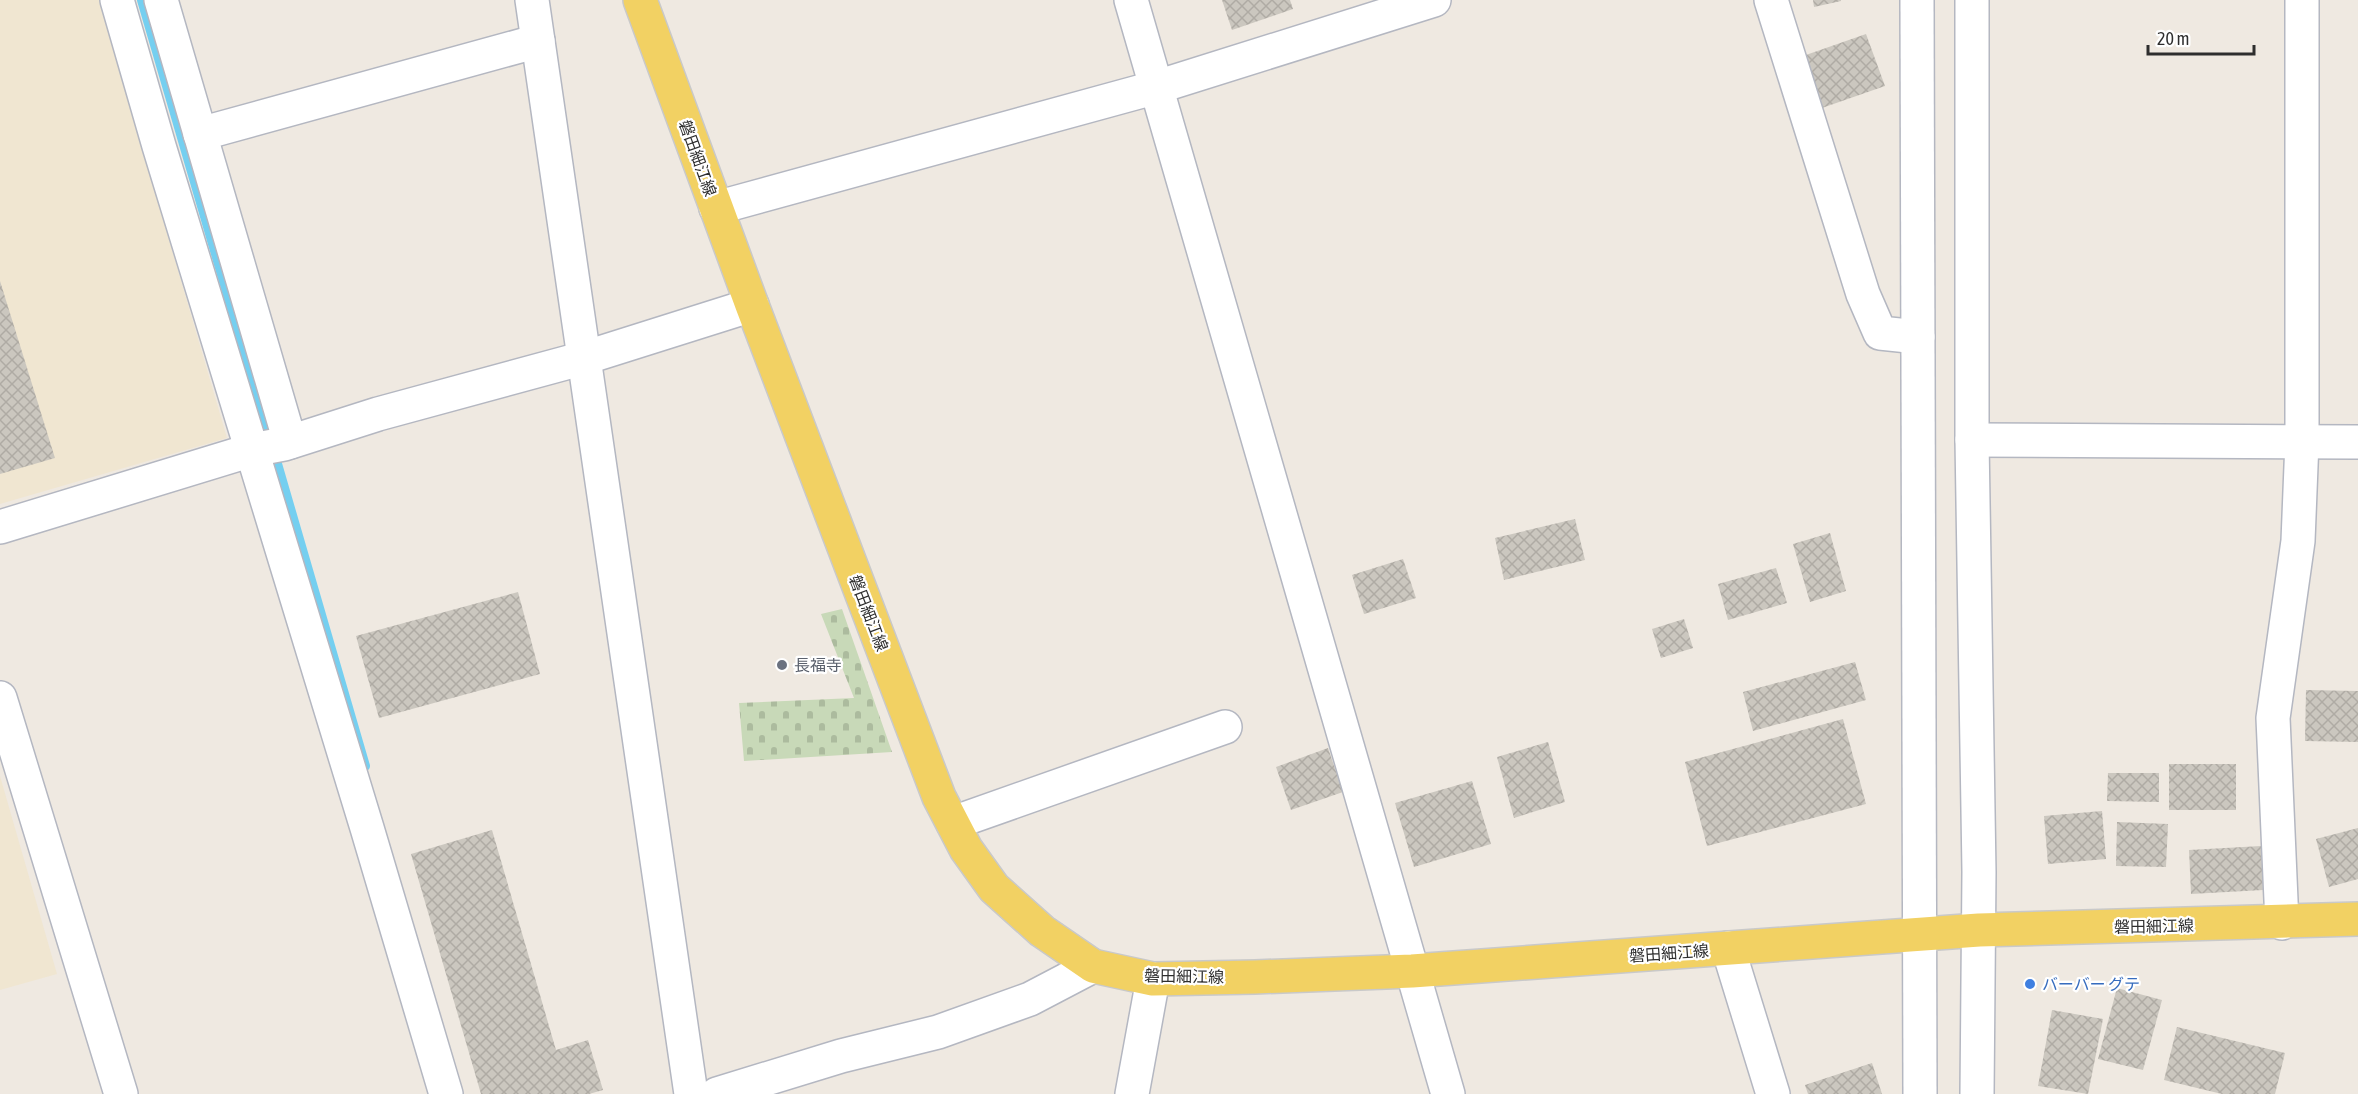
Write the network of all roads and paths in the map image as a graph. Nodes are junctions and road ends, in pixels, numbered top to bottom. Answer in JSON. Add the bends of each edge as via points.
{"nodes":[{"id":1,"x":117,"y":0,"type":"edge"},
{"id":2,"x":161,"y":0,"type":"edge"},
{"id":3,"x":532,"y":0,"type":"edge"},
{"id":4,"x":640,"y":0,"type":"edge"},
{"id":5,"x":1131,"y":0,"type":"edge"},
{"id":6,"x":1434,"y":0,"type":"edge"},
{"id":7,"x":1771,"y":0,"type":"edge"},
{"id":8,"x":1917,"y":0,"type":"edge"},
{"id":9,"x":1972,"y":0,"type":"edge"},
{"id":10,"x":2302,"y":0,"type":"edge"},
{"id":11,"x":538,"y":41,"type":"junction"},
{"id":12,"x":1157,"y":87,"type":"junction"},
{"id":13,"x":200,"y":134,"type":"junction"},
{"id":14,"x":716,"y":208,"type":"junction"},
{"id":15,"x":752,"y":305,"type":"junction"},
{"id":16,"x":1918,"y":337,"type":"junction"},
{"id":17,"x":584,"y":358,"type":"junction"},
{"id":18,"x":1972,"y":440,"type":"junction"},
{"id":19,"x":2302,"y":441,"type":"junction"},
{"id":20,"x":2358,"y":441,"type":"edge"},
{"id":21,"x":272,"y":446,"type":"junction"},
{"id":22,"x":0,"y":527,"type":"edge"},
{"id":23,"x":0,"y":698,"type":"edge"},
{"id":24,"x":1225,"y":727,"type":"dead end"},
{"id":25,"x":953,"y":823,"type":"junction"},
{"id":26,"x":2358,"y":920,"type":"edge"},
{"id":27,"x":2282,"y":923,"type":"junction"},
{"id":28,"x":1979,"y":930,"type":"junction"},
{"id":29,"x":1920,"y":934,"type":"junction"},
{"id":30,"x":1728,"y":948,"type":"junction"},
{"id":31,"x":1093,"y":966,"type":"junction"},
{"id":32,"x":1412,"y":971,"type":"junction"},
{"id":33,"x":1153,"y":979,"type":"junction"},
{"id":34,"x":121,"y":1094,"type":"edge"},
{"id":35,"x":446,"y":1094,"type":"edge"},
{"id":36,"x":691,"y":1094,"type":"edge"},
{"id":37,"x":717,"y":1094,"type":"edge"},
{"id":38,"x":1132,"y":1094,"type":"edge"},
{"id":39,"x":1448,"y":1094,"type":"edge"},
{"id":40,"x":1773,"y":1094,"type":"edge"},
{"id":41,"x":1920,"y":1094,"type":"edge"},
{"id":42,"x":1977,"y":1094,"type":"edge"}],
"edges":[{"from":1,"to":21,"type":"street","via":[[159,146]]},
{"from":2,"to":13,"type":"street"},
{"from":3,"to":11,"type":"street"},
{"from":4,"to":14,"type":"main road","name":"磐田細江線"},
{"from":5,"to":12,"type":"street"},
{"from":6,"to":12,"type":"street"},
{"from":7,"to":16,"type":"street","via":[[1863,294],[1880,333]]},
{"from":8,"to":16,"type":"street"},
{"from":9,"to":18,"type":"street"},
{"from":10,"to":19,"type":"street"},
{"from":11,"to":13,"type":"street"},
{"from":11,"to":17,"type":"street"},
{"from":12,"to":14,"type":"street"},
{"from":12,"to":32,"type":"street"},
{"from":13,"to":21,"type":"street"},
{"from":14,"to":15,"type":"main road","name":"磐田細江線"},
{"from":15,"to":17,"type":"street"},
{"from":15,"to":25,"type":"main road","name":"磐田細江線","via":[[939,797]]},
{"from":16,"to":29,"type":"street"},
{"from":17,"to":21,"type":"street"},
{"from":17,"to":36,"type":"street"},
{"from":18,"to":19,"type":"street"},
{"from":18,"to":28,"type":"street"},
{"from":19,"to":20,"type":"street"},
{"from":19,"to":27,"type":"street","via":[[2298,541],[2273,718]]},
{"from":21,"to":22,"type":"street"},
{"from":21,"to":35,"type":"street"},
{"from":23,"to":34,"type":"street"},
{"from":24,"to":25,"type":"street"},
{"from":25,"to":31,"type":"main road","name":"磐田細江線","via":[[993,888],[1042,931]]},
{"from":26,"to":27,"type":"main road","name":"磐田細江線"},
{"from":27,"to":28,"type":"main road","name":"磐田細江線"},
{"from":28,"to":29,"type":"main road","name":"磐田細江線"},
{"from":28,"to":42,"type":"street"},
{"from":29,"to":30,"type":"main road","name":"磐田細江線"},
{"from":29,"to":41,"type":"street"},
{"from":30,"to":32,"type":"main road","name":"磐田細江線"},
{"from":30,"to":40,"type":"street"},
{"from":31,"to":33,"type":"main road","name":"磐田細江線"},
{"from":31,"to":37,"type":"street","via":[[1030,999],[938,1032],[841,1056]]},
{"from":32,"to":33,"type":"main road","name":"磐田細江線"},
{"from":32,"to":39,"type":"street"},
{"from":33,"to":38,"type":"street"}]}
